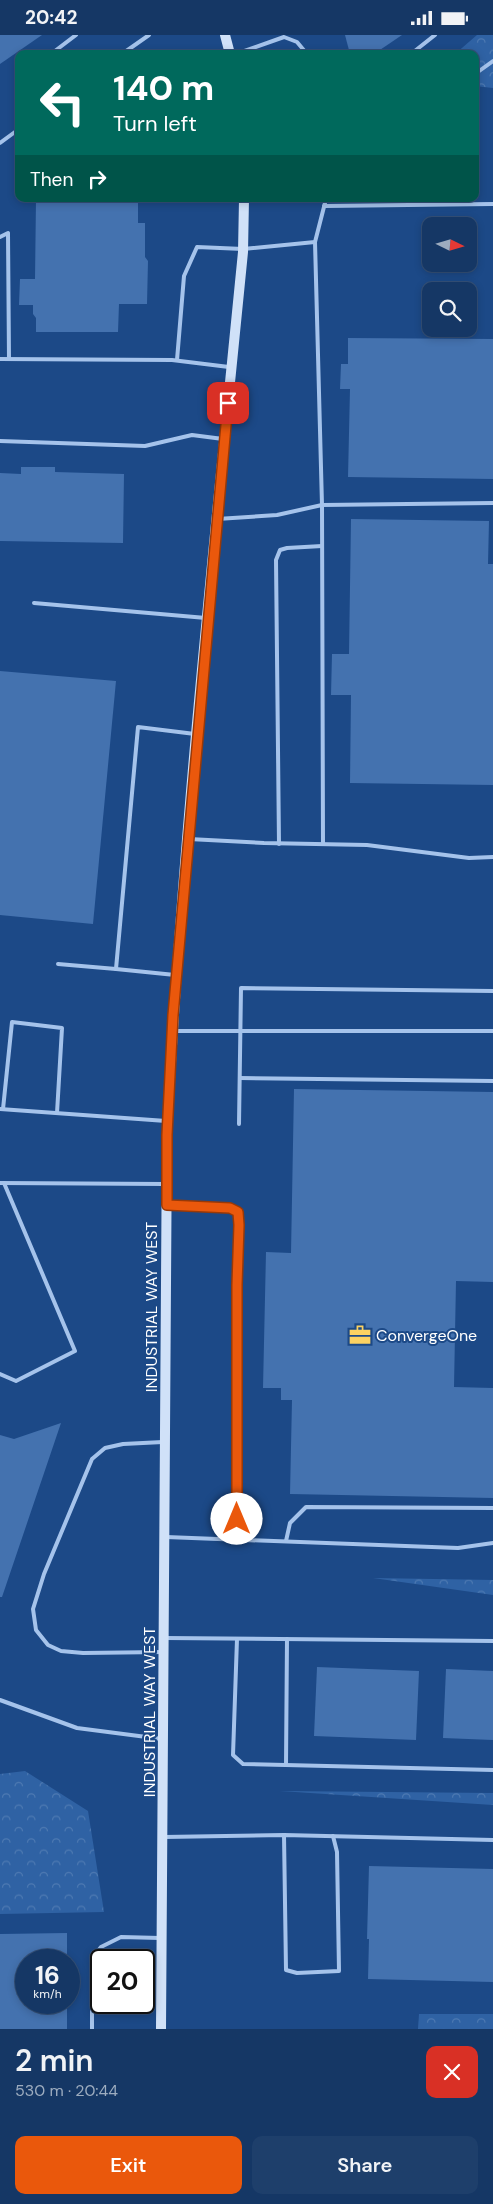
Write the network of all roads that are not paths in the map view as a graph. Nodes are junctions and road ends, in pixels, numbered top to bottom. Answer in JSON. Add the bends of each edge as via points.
{"nodes":[{"id":1,"x":76,"y":35,"type":"edge"},
{"id":2,"x":148,"y":35,"type":"edge"},
{"id":3,"x":226,"y":35,"type":"edge"},
{"id":4,"x":436,"y":35,"type":"edge"},
{"id":5,"x":56,"y":50,"type":"edge"},
{"id":6,"x":127,"y":50,"type":"edge"},
{"id":7,"x":229,"y":50,"type":"edge"},
{"id":8,"x":247,"y":50,"type":"edge"},
{"id":9,"x":303,"y":50,"type":"edge"},
{"id":10,"x":416,"y":50,"type":"edge"},
{"id":11,"x":493,"y":61,"type":"edge"},
{"id":12,"x":479,"y":71,"type":"edge"},
{"id":13,"x":15,"y":132,"type":"edge"},
{"id":14,"x":0,"y":143,"type":"edge"},
{"id":15,"x":244,"y":202,"type":"edge"},
{"id":16,"x":325,"y":202,"type":"edge"},
{"id":17,"x":493,"y":204,"type":"edge"},
{"id":18,"x":324,"y":206,"type":"junction"},
{"id":19,"x":0,"y":237,"type":"edge"},
{"id":20,"x":315,"y":242,"type":"junction"},
{"id":21,"x":242,"y":249,"type":"junction"},
{"id":22,"x":0,"y":359,"type":"edge"},
{"id":23,"x":8,"y":359,"type":"junction"},
{"id":24,"x":177,"y":360,"type":"junction"},
{"id":25,"x":232,"y":367,"type":"junction"},
{"id":26,"x":225,"y":440,"type":"junction"},
{"id":27,"x":0,"y":441,"type":"edge"},
{"id":28,"x":493,"y":503,"type":"edge"},
{"id":29,"x":322,"y":505,"type":"junction"},
{"id":30,"x":217,"y":519,"type":"junction"},
{"id":31,"x":322,"y":546,"type":"junction"},
{"id":32,"x":34,"y":603,"type":"dead end"},
{"id":33,"x":208,"y":619,"type":"junction"},
{"id":34,"x":197,"y":734,"type":"junction"},
{"id":35,"x":188,"y":838,"type":"junction"},
{"id":36,"x":279,"y":843,"type":"junction"},
{"id":37,"x":322,"y":845,"type":"junction"},
{"id":38,"x":493,"y":857,"type":"edge"},
{"id":39,"x":58,"y":964,"type":"dead end"},
{"id":40,"x":116,"y":969,"type":"junction"},
{"id":41,"x":176,"y":975,"type":"junction"},
{"id":42,"x":493,"y":991,"type":"edge"},
{"id":43,"x":172,"y":1031,"type":"junction"},
{"id":44,"x":240,"y":1031,"type":"junction"},
{"id":45,"x":493,"y":1031,"type":"edge"},
{"id":46,"x":240,"y":1078,"type":"junction"},
{"id":47,"x":493,"y":1081,"type":"edge"},
{"id":48,"x":2,"y":1109,"type":"edge"},
{"id":49,"x":57,"y":1113,"type":"junction"},
{"id":50,"x":168,"y":1121,"type":"junction"},
{"id":51,"x":239,"y":1125,"type":"dead end"},
{"id":52,"x":2,"y":1183,"type":"edge"},
{"id":53,"x":167,"y":1183,"type":"junction"},
{"id":54,"x":167,"y":1205,"type":"junction"},
{"id":55,"x":0,"y":1374,"type":"edge"},
{"id":56,"x":165,"y":1442,"type":"junction"},
{"id":57,"x":493,"y":1508,"type":"edge"},
{"id":58,"x":165,"y":1537,"type":"junction"},
{"id":59,"x":237,"y":1539,"type":"junction"},
{"id":60,"x":286,"y":1541,"type":"junction"},
{"id":61,"x":493,"y":1543,"type":"edge"},
{"id":62,"x":164,"y":1639,"type":"junction"},
{"id":63,"x":237,"y":1639,"type":"junction"},
{"id":64,"x":287,"y":1639,"type":"junction"},
{"id":65,"x":493,"y":1641,"type":"edge"},
{"id":66,"x":164,"y":1653,"type":"junction"},
{"id":67,"x":0,"y":1699,"type":"edge"},
{"id":68,"x":164,"y":1740,"type":"junction"},
{"id":69,"x":286,"y":1765,"type":"junction"},
{"id":70,"x":493,"y":1770,"type":"edge"},
{"id":71,"x":284,"y":1835,"type":"junction"},
{"id":72,"x":332,"y":1836,"type":"junction"},
{"id":73,"x":164,"y":1837,"type":"junction"},
{"id":74,"x":493,"y":1840,"type":"edge"},
{"id":75,"x":163,"y":1938,"type":"junction"},
{"id":76,"x":92,"y":2029,"type":"edge"},
{"id":77,"x":161,"y":2029,"type":"edge"}],
"edges":[{"from":1,"to":5,"type":"lane"},
{"from":2,"to":6,"type":"lane"},
{"from":3,"to":7,"type":"street"},
{"from":4,"to":10,"type":"lane"},
{"from":8,"to":9,"type":"lane","via":[[284,37],[296,42]]},
{"from":11,"to":12,"type":"lane"},
{"from":13,"to":14,"type":"lane"},
{"from":15,"to":21,"type":"street","name":"INDUSTRIAL WAY WEST"},
{"from":16,"to":18,"type":"lane"},
{"from":17,"to":18,"type":"lane"},
{"from":18,"to":20,"type":"lane"},
{"from":19,"to":23,"type":"lane","via":[[8,233]]},
{"from":20,"to":21,"type":"lane"},
{"from":20,"to":29,"type":"lane"},
{"from":21,"to":24,"type":"lane","via":[[197,247],[184,275]]},
{"from":21,"to":25,"type":"street","name":"INDUSTRIAL WAY WEST"},
{"from":22,"to":23,"type":"lane"},
{"from":23,"to":24,"type":"lane"},
{"from":24,"to":25,"type":"lane"},
{"from":25,"to":26,"type":"street","name":"INDUSTRIAL WAY WEST"},
{"from":26,"to":27,"type":"lane","via":[[192,435],[145,446]]},
{"from":26,"to":30,"type":"street","name":"INDUSTRIAL WAY WEST"},
{"from":28,"to":29,"type":"lane"},
{"from":29,"to":30,"type":"lane","via":[[277,515]]},
{"from":29,"to":31,"type":"lane"},
{"from":30,"to":33,"type":"street","name":"INDUSTRIAL WAY WEST"},
{"from":31,"to":36,"type":"lane","via":[[280,550],[276,560]]},
{"from":31,"to":37,"type":"lane"},
{"from":32,"to":33,"type":"lane"},
{"from":33,"to":34,"type":"street","name":"INDUSTRIAL WAY WEST"},
{"from":34,"to":35,"type":"street","name":"INDUSTRIAL WAY WEST"},
{"from":34,"to":40,"type":"lane","via":[[138,727]]},
{"from":35,"to":36,"type":"lane"},
{"from":35,"to":41,"type":"street","name":"INDUSTRIAL WAY WEST"},
{"from":36,"to":37,"type":"lane"},
{"from":37,"to":38,"type":"lane","via":[[366,845],[469,859]]},
{"from":39,"to":40,"type":"lane"},
{"from":40,"to":41,"type":"lane"},
{"from":41,"to":43,"type":"street","name":"INDUSTRIAL WAY WEST"},
{"from":42,"to":44,"type":"lane","via":[[241,988]]},
{"from":43,"to":44,"type":"lane"},
{"from":43,"to":50,"type":"street","name":"INDUSTRIAL WAY WEST"},
{"from":44,"to":45,"type":"lane"},
{"from":44,"to":46,"type":"lane"},
{"from":46,"to":47,"type":"lane"},
{"from":46,"to":51,"type":"lane"},
{"from":48,"to":49,"type":"lane"},
{"from":48,"to":49,"type":"lane","via":[[12,1022],[62,1029]]},
{"from":49,"to":50,"type":"lane"},
{"from":50,"to":53,"type":"street","name":"INDUSTRIAL WAY WEST"},
{"from":52,"to":53,"type":"lane"},
{"from":52,"to":55,"type":"lane","via":[[75,1351],[16,1381]]},
{"from":53,"to":54,"type":"street","name":"INDUSTRIAL WAY WEST"},
{"from":54,"to":56,"type":"street","name":"INDUSTRIAL WAY WEST"},
{"from":54,"to":59,"type":"lane","via":[[230,1208],[238,1212]]},
{"from":56,"to":58,"type":"street","name":"INDUSTRIAL WAY WEST"},
{"from":56,"to":66,"type":"lane","via":[[105,1448],[92,1459],[44,1573],[33,1609],[36,1629],[48,1645],[61,1651]]},
{"from":57,"to":60,"type":"lane","via":[[306,1507],[290,1523]]},
{"from":58,"to":59,"type":"lane"},
{"from":58,"to":62,"type":"street","name":"INDUSTRIAL WAY WEST"},
{"from":59,"to":60,"type":"lane"},
{"from":60,"to":61,"type":"lane","via":[[458,1548]]},
{"from":62,"to":63,"type":"lane"},
{"from":62,"to":66,"type":"street","name":"INDUSTRIAL WAY WEST"},
{"from":63,"to":64,"type":"lane"},
{"from":63,"to":69,"type":"lane","via":[[233,1755],[243,1764]]},
{"from":64,"to":65,"type":"lane"},
{"from":64,"to":69,"type":"lane"},
{"from":66,"to":68,"type":"street","name":"INDUSTRIAL WAY WEST"},
{"from":67,"to":68,"type":"lane","via":[[77,1728]]},
{"from":68,"to":73,"type":"street","name":"INDUSTRIAL WAY WEST"},
{"from":69,"to":70,"type":"lane"},
{"from":71,"to":72,"type":"lane"},
{"from":71,"to":72,"type":"lane","via":[[286,1970],[297,1973],[339,1971],[336,1853]]},
{"from":71,"to":73,"type":"lane"},
{"from":72,"to":74,"type":"lane"},
{"from":73,"to":75,"type":"street","name":"INDUSTRIAL WAY WEST"},
{"from":75,"to":76,"type":"lane","via":[[121,1937],[101,1947],[94,1956],[92,1968]]},
{"from":75,"to":77,"type":"street","name":"INDUSTRIAL WAY WEST"}]}
